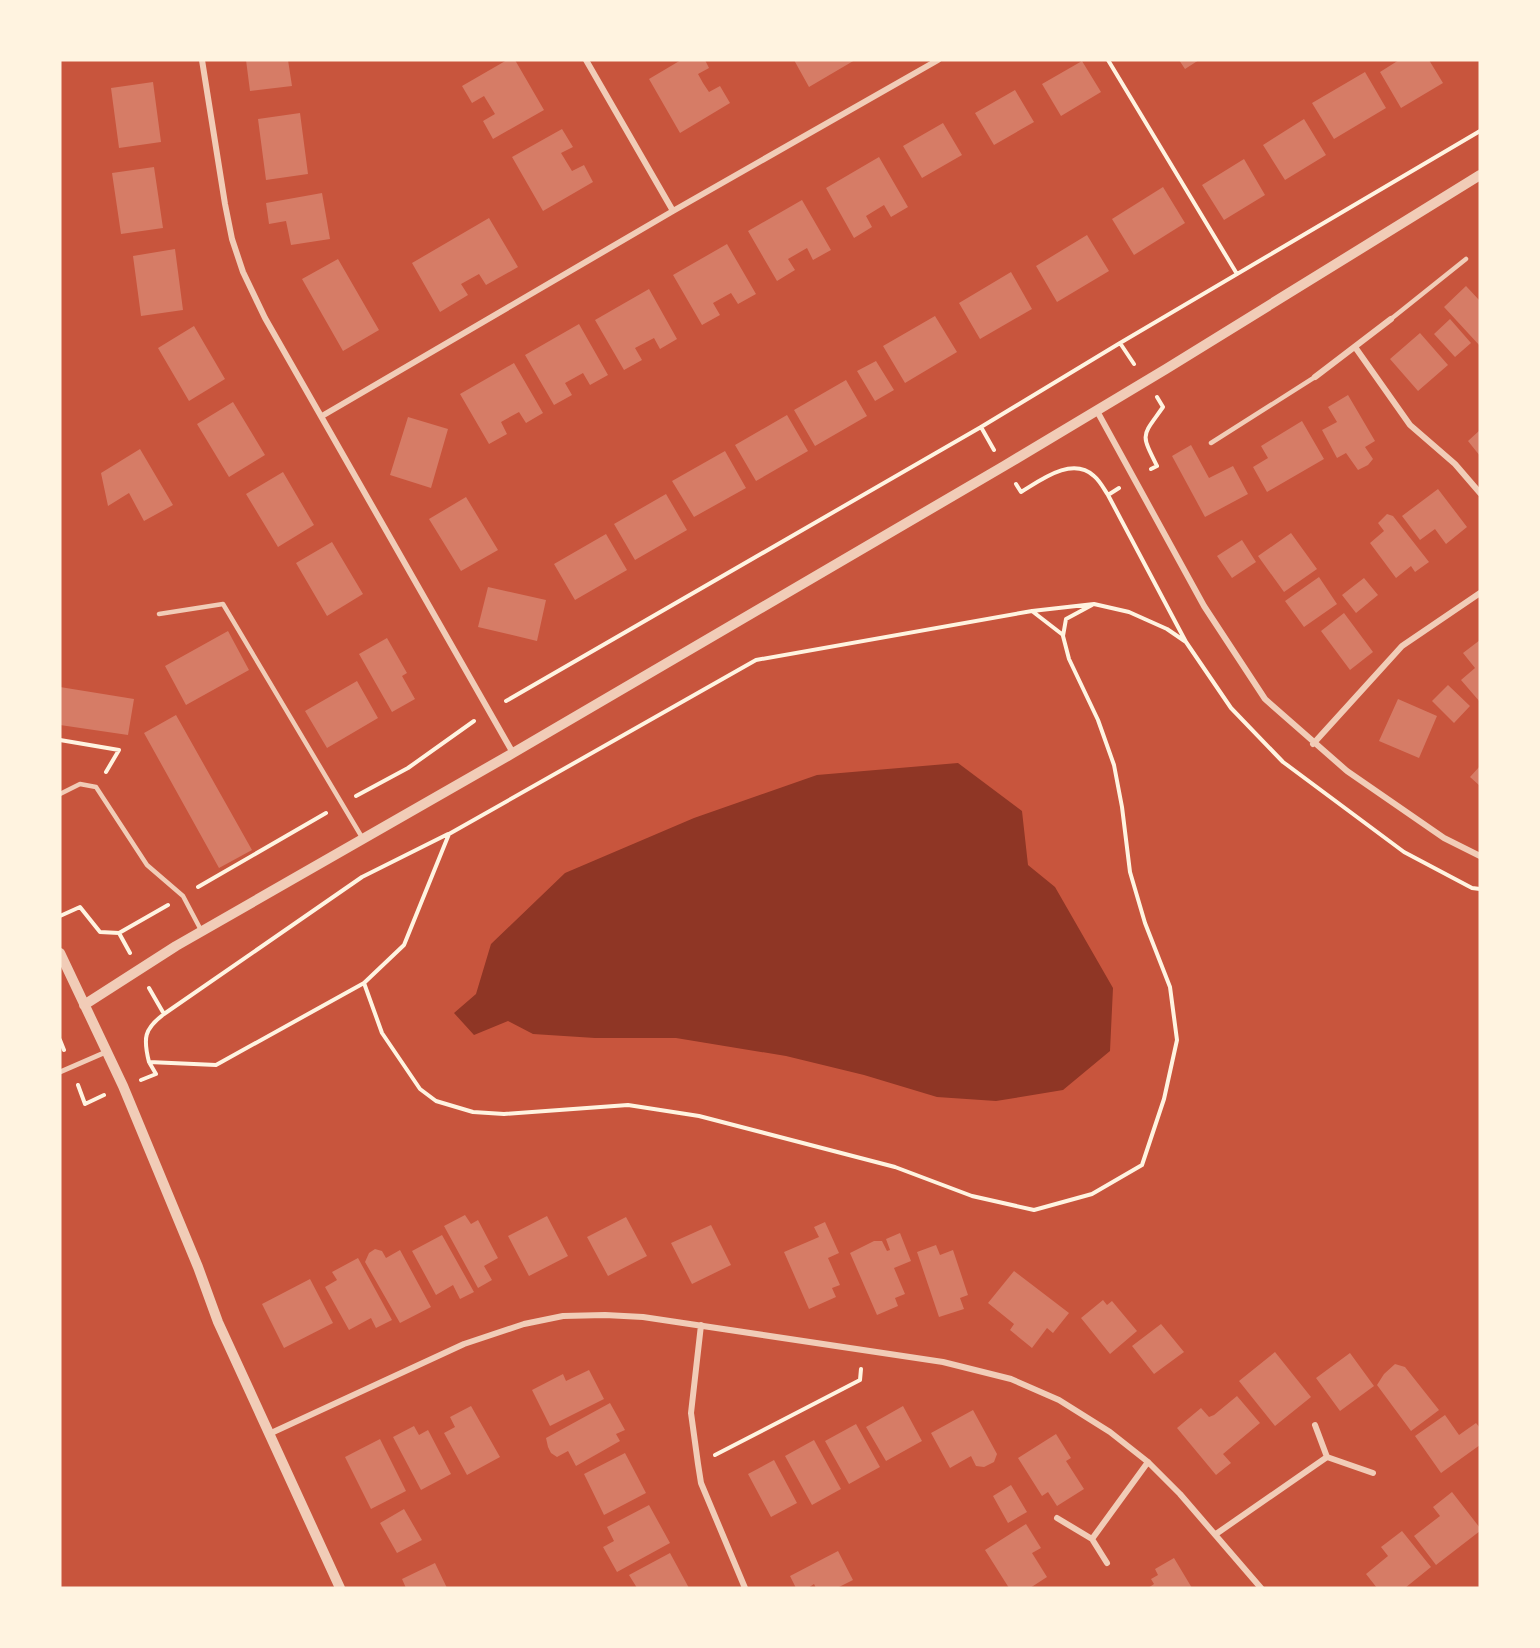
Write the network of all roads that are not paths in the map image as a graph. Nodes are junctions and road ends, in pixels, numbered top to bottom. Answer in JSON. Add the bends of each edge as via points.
{"nodes":[{"id":1,"x":202,"y":60,"type":"edge"},
{"id":2,"x":585,"y":60,"type":"edge"},
{"id":3,"x":938,"y":60,"type":"edge"},
{"id":4,"x":1480,"y":175,"type":"edge"},
{"id":5,"x":673,"y":211,"type":"junction"},
{"id":6,"x":1466,"y":259,"type":"dead end"},
{"id":7,"x":1391,"y":319,"type":"joint"},
{"id":8,"x":1355,"y":347,"type":"junction"},
{"id":9,"x":1315,"y":377,"type":"joint"},
{"id":10,"x":1097,"y":411,"type":"junction"},
{"id":11,"x":322,"y":416,"type":"junction"},
{"id":12,"x":1211,"y":443,"type":"dead end"},
{"id":13,"x":1480,"y":494,"type":"edge"},
{"id":14,"x":1480,"y":593,"type":"edge"},
{"id":15,"x":159,"y":614,"type":"dead end"},
{"id":16,"x":1313,"y":744,"type":"junction"},
{"id":17,"x":513,"y":753,"type":"junction"},
{"id":18,"x":60,"y":795,"type":"edge"},
{"id":19,"x":363,"y":839,"type":"junction"},
{"id":20,"x":1480,"y":856,"type":"edge"},
{"id":21,"x":202,"y":932,"type":"junction"},
{"id":22,"x":60,"y":953,"type":"edge"},
{"id":23,"x":84,"y":1005,"type":"junction"},
{"id":24,"x":106,"y":1052,"type":"junction"},
{"id":25,"x":60,"y":1072,"type":"edge"},
{"id":26,"x":701,"y":1325,"type":"junction"},
{"id":27,"x":1316,"y":1425,"type":"dead end"},
{"id":28,"x":269,"y":1434,"type":"junction"},
{"id":29,"x":1327,"y":1457,"type":"junction"},
{"id":30,"x":1148,"y":1462,"type":"junction"},
{"id":31,"x":1373,"y":1473,"type":"dead end"},
{"id":32,"x":1057,"y":1518,"type":"dead end"},
{"id":33,"x":1215,"y":1534,"type":"junction"},
{"id":34,"x":1092,"y":1539,"type":"junction"},
{"id":35,"x":1107,"y":1563,"type":"dead end"},
{"id":36,"x":340,"y":1588,"type":"edge"},
{"id":37,"x":745,"y":1588,"type":"edge"},
{"id":38,"x":1261,"y":1588,"type":"edge"}],
"edges":[{"from":1,"to":11,"type":"street","via":[[225,204],[243,272]]},
{"from":2,"to":5,"type":"street"},
{"from":3,"to":5,"type":"street"},
{"from":4,"to":10,"type":"street"},
{"from":5,"to":11,"type":"street"},
{"from":6,"to":7,"type":"lane"},
{"from":7,"to":8,"type":"street"},
{"from":8,"to":9,"type":"street"},
{"from":8,"to":13,"type":"street","via":[[1410,424],[1455,464]]},
{"from":9,"to":12,"type":"lane"},
{"from":10,"to":16,"type":"street","via":[[1204,606],[1265,699]]},
{"from":10,"to":17,"type":"street"},
{"from":11,"to":17,"type":"street"},
{"from":14,"to":16,"type":"street","via":[[1402,646]]},
{"from":15,"to":19,"type":"lane","via":[[223,604]]},
{"from":16,"to":20,"type":"street","via":[[1444,838]]},
{"from":17,"to":19,"type":"street"},
{"from":18,"to":21,"type":"lane","via":[[80,784],[96,787],[147,865],[183,896]]},
{"from":19,"to":21,"type":"street"},
{"from":21,"to":23,"type":"street"},
{"from":22,"to":23,"type":"street"},
{"from":23,"to":24,"type":"street"},
{"from":24,"to":25,"type":"street"},
{"from":24,"to":28,"type":"street"},
{"from":26,"to":28,"type":"street","via":[[605,1315],[563,1316],[524,1324],[464,1344]]},
{"from":26,"to":30,"type":"street","via":[[943,1362],[1011,1379],[1059,1400]]},
{"from":26,"to":37,"type":"street","via":[[691,1413],[701,1483]]},
{"from":27,"to":29,"type":"street"},
{"from":28,"to":36,"type":"street"},
{"from":29,"to":31,"type":"street"},
{"from":29,"to":33,"type":"street"},
{"from":30,"to":33,"type":"street"},
{"from":30,"to":34,"type":"street"},
{"from":32,"to":34,"type":"street"},
{"from":33,"to":38,"type":"street"},
{"from":34,"to":35,"type":"street"}]}
